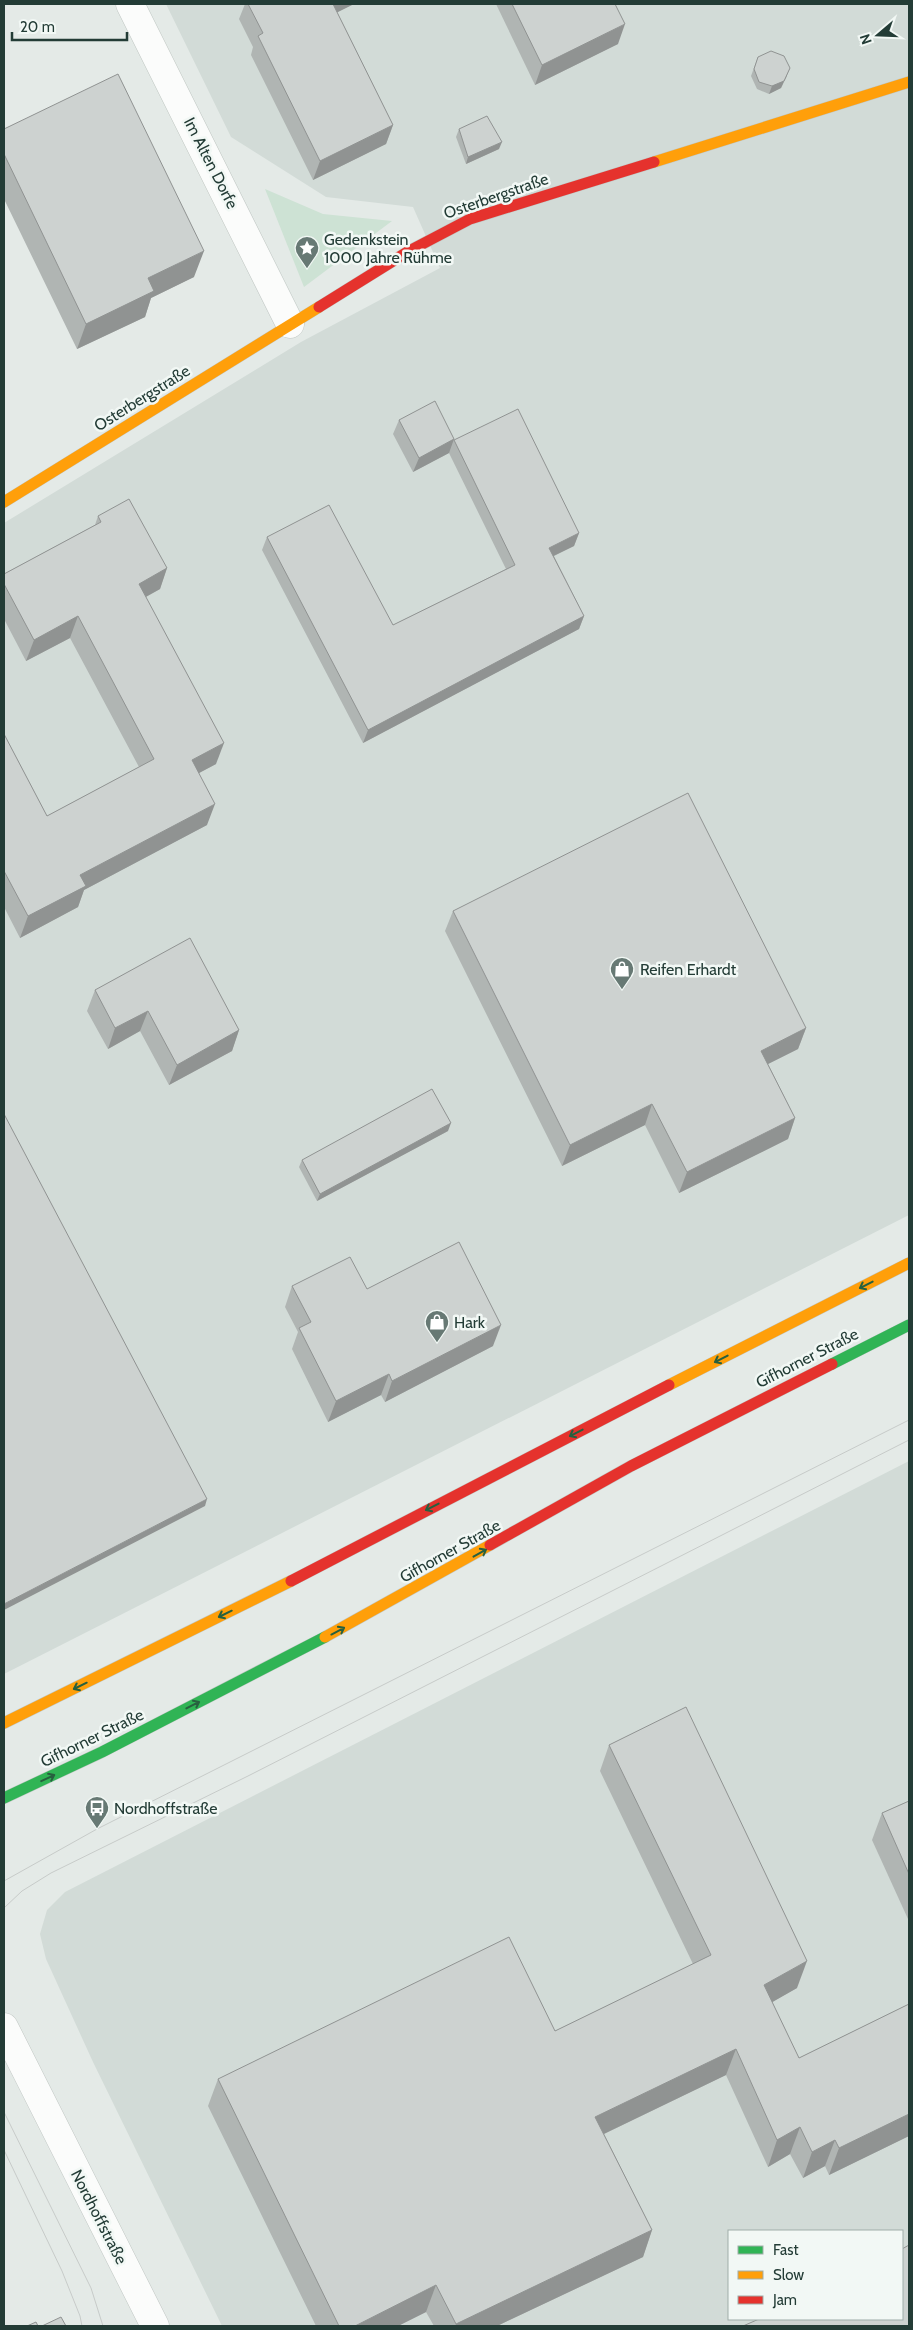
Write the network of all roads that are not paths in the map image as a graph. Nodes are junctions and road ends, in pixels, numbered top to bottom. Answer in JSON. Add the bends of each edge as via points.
{"nodes":[{"id":1,"x":130,"y":4,"type":"edge"},
{"id":2,"x":909,"y":82,"type":"edge"},
{"id":3,"x":290,"y":324,"type":"junction"},
{"id":4,"x":4,"y":502,"type":"edge"},
{"id":5,"x":909,"y":1263,"type":"edge"},
{"id":6,"x":909,"y":1325,"type":"edge"},
{"id":7,"x":4,"y":1723,"type":"edge"},
{"id":8,"x":4,"y":1798,"type":"edge"},
{"id":9,"x":4,"y":2027,"type":"edge"},
{"id":10,"x":155,"y":2326,"type":"edge"}],
"edges":[{"from":1,"to":3,"type":"street","name":"Im Alten Dorfe"},
{"from":2,"to":3,"type":"main road","name":"Osterbergstraße","via":[[470,220],[409,251]]},
{"from":3,"to":4,"type":"main road","name":"Osterbergstraße"},
{"from":5,"to":7,"type":"main road","one_way":true,"via":[[269,1592]]},
{"from":8,"to":6,"type":"main road","name":"Gifhorner Straße","one_way":true,"via":[[102,1752],[328,1636],[632,1466]]},
{"from":9,"to":10,"type":"street","name":"Nordhoffstraße"}]}
